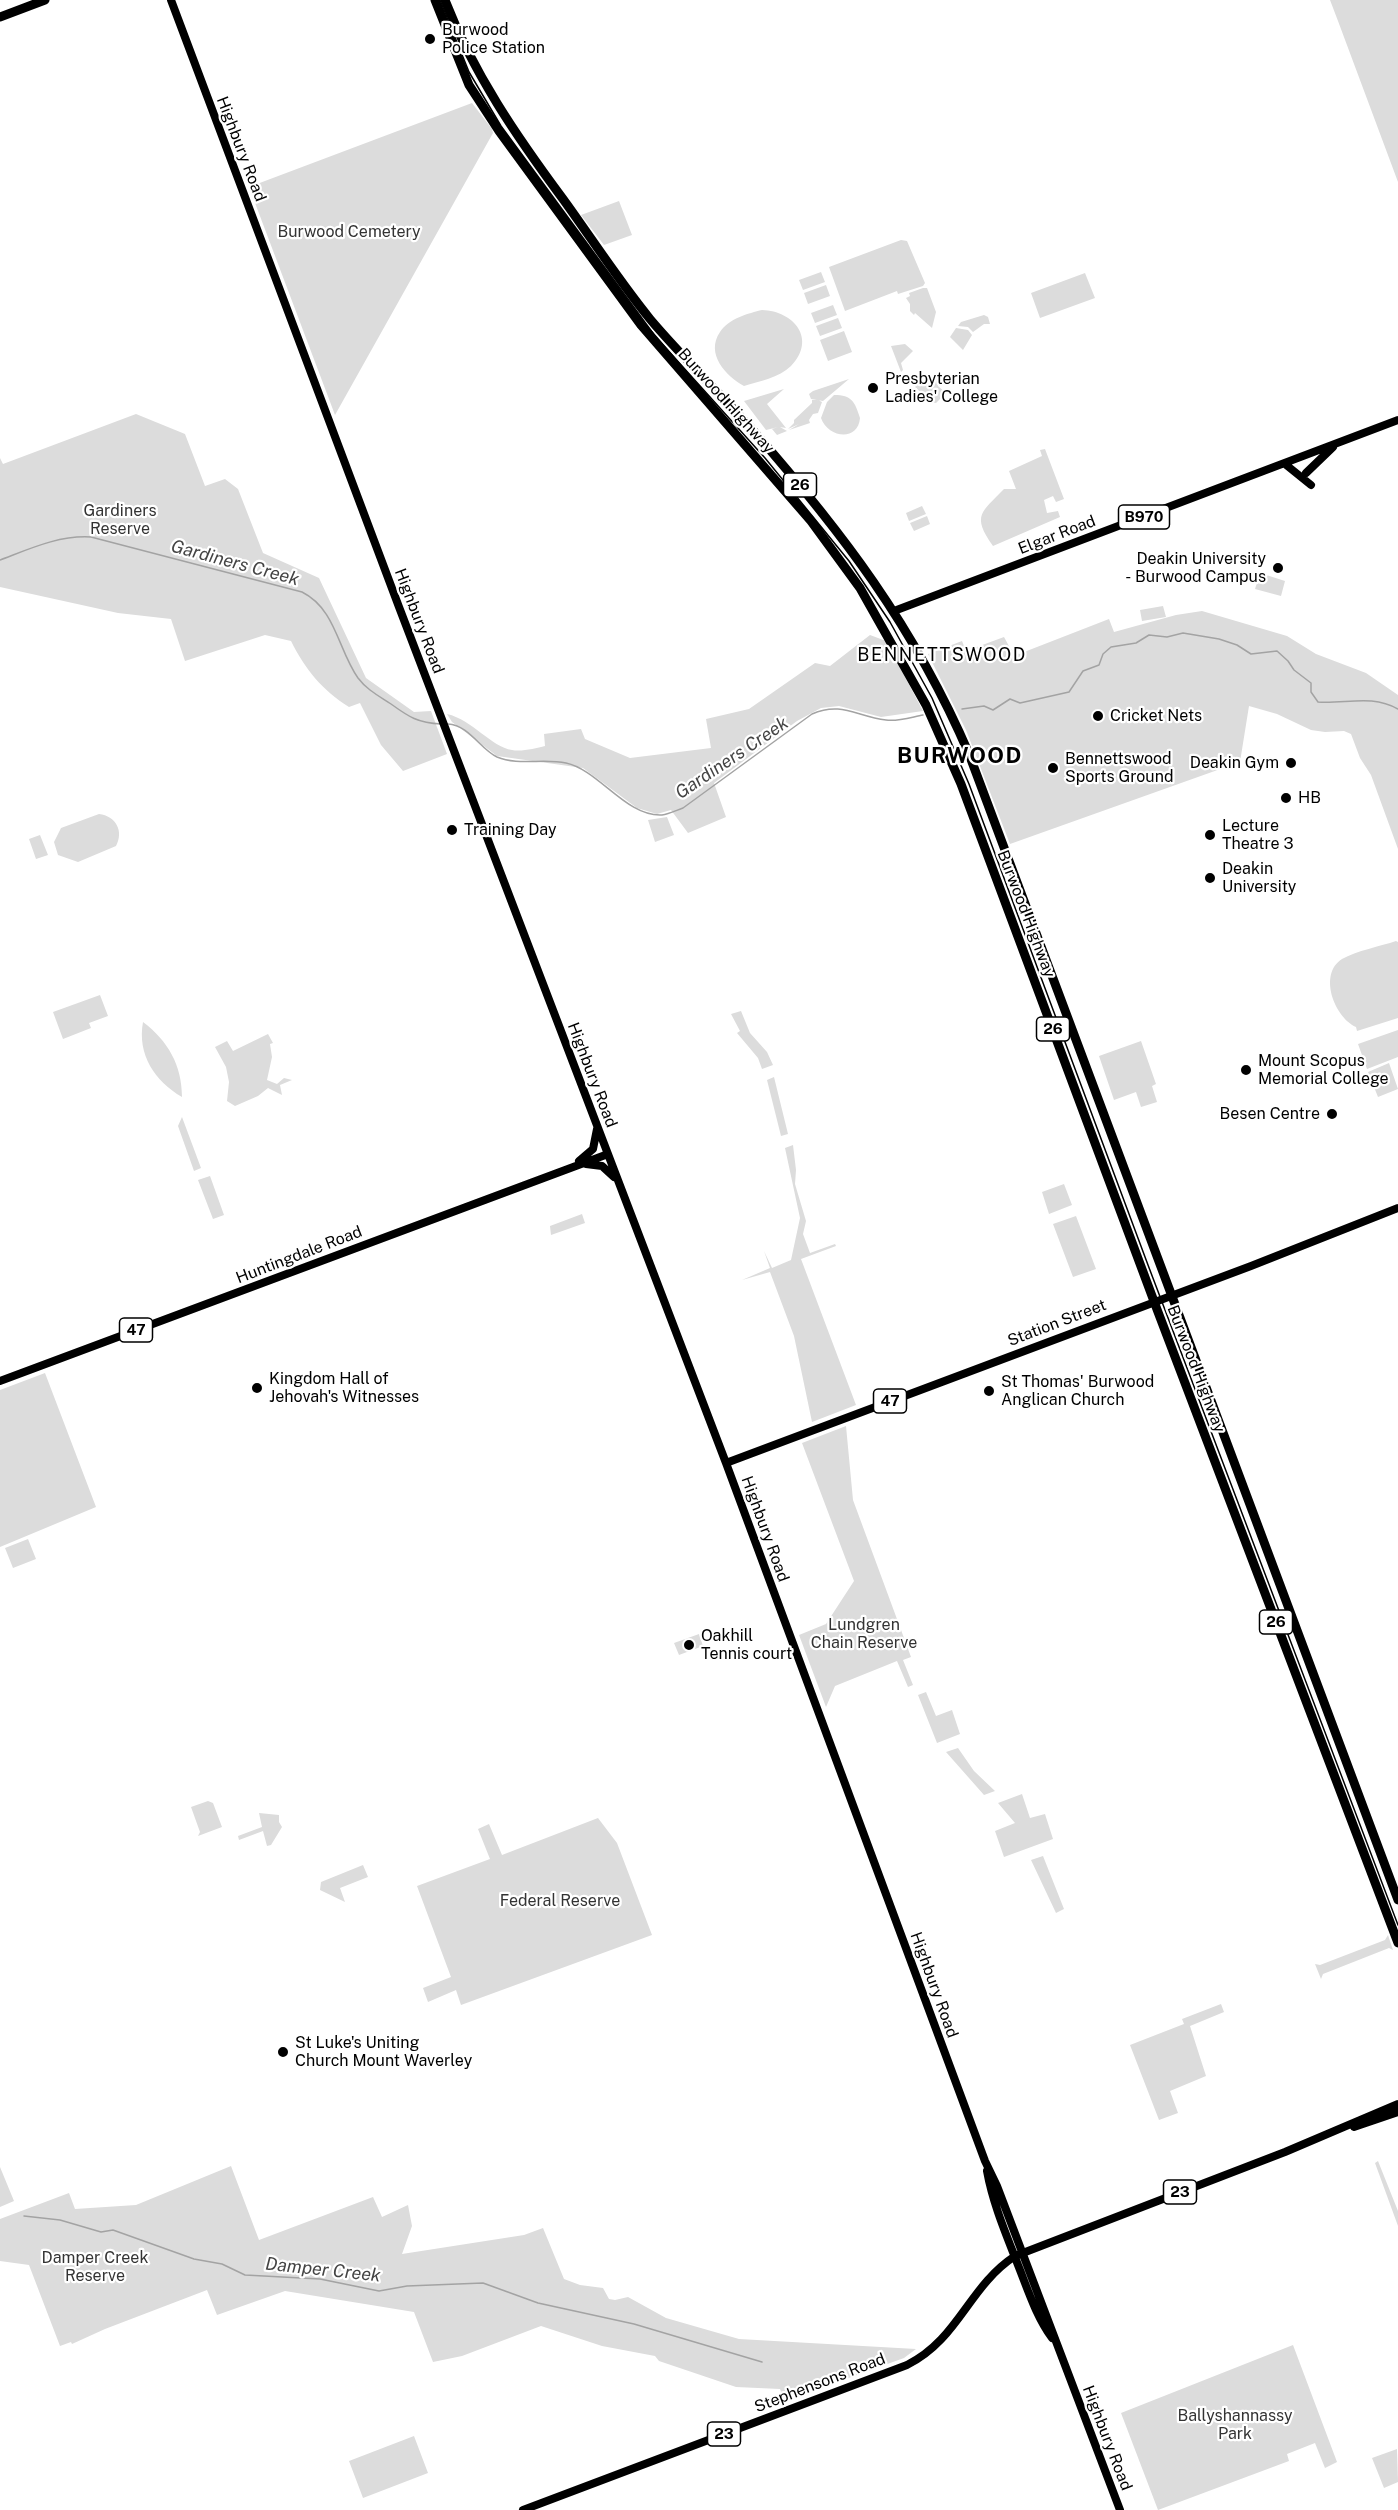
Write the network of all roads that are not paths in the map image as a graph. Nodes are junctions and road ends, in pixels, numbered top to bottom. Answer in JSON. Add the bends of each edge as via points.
{"nodes":[{"id":1,"x":45,"y":0,"type":"edge"},
{"id":2,"x":171,"y":0,"type":"edge"},
{"id":3,"x":435,"y":0,"type":"edge"},
{"id":4,"x":445,"y":0,"type":"edge"},
{"id":5,"x":0,"y":17,"type":"edge"},
{"id":6,"x":448,"y":20,"type":"junction"},
{"id":7,"x":488,"y":87,"type":"junction"},
{"id":8,"x":474,"y":93,"type":"junction"},
{"id":9,"x":504,"y":115,"type":"junction"},
{"id":10,"x":507,"y":142,"type":"junction"},
{"id":11,"x":546,"y":175,"type":"junction"},
{"id":12,"x":536,"y":179,"type":"junction"},
{"id":13,"x":652,"y":320,"type":"junction"},
{"id":14,"x":641,"y":326,"type":"junction"},
{"id":15,"x":682,"y":353,"type":"junction"},
{"id":16,"x":688,"y":382,"type":"junction"},
{"id":17,"x":1398,"y":420,"type":"edge"},
{"id":18,"x":1337,"y":444,"type":"junction"},
{"id":19,"x":1285,"y":464,"type":"junction"},
{"id":20,"x":1306,"y":473,"type":"dead end"},
{"id":21,"x":1311,"y":485,"type":"dead end"},
{"id":22,"x":915,"y":603,"type":"junction"},
{"id":23,"x":894,"y":611,"type":"junction"},
{"id":24,"x":880,"y":620,"type":"junction"},
{"id":25,"x":902,"y":623,"type":"junction"},
{"id":26,"x":1006,"y":852,"type":"junction"},
{"id":27,"x":989,"y":858,"type":"junction"},
{"id":28,"x":597,"y":1128,"type":"junction"},
{"id":29,"x":608,"y":1154,"type":"junction"},
{"id":30,"x":570,"y":1167,"type":"junction"},
{"id":31,"x":1127,"y":1179,"type":"junction"},
{"id":32,"x":619,"y":1182,"type":"junction"},
{"id":33,"x":1113,"y":1190,"type":"junction"},
{"id":34,"x":1398,"y":1208,"type":"edge"},
{"id":35,"x":1171,"y":1295,"type":"junction"},
{"id":36,"x":1154,"y":1302,"type":"junction"},
{"id":37,"x":0,"y":1381,"type":"edge"},
{"id":38,"x":1213,"y":1409,"type":"junction"},
{"id":39,"x":1200,"y":1422,"type":"junction"},
{"id":40,"x":726,"y":1463,"type":"junction"},
{"id":41,"x":1398,"y":1900,"type":"edge"},
{"id":42,"x":1398,"y":1943,"type":"edge"},
{"id":43,"x":1398,"y":2104,"type":"edge"},
{"id":44,"x":1392,"y":2112,"type":"edge"},
{"id":45,"x":1019,"y":2254,"type":"junction"},
{"id":46,"x":523,"y":2510,"type":"edge"},
{"id":47,"x":1120,"y":2510,"type":"edge"}],
"edges":[{"from":1,"to":5,"type":"highway"},
{"from":2,"to":28,"type":"main road","name":"Highbury Road"},
{"from":3,"to":6,"type":"highway","name":"Burwood Highway","number":"26"},
{"from":4,"to":6,"type":"highway","name":"Burwood Highway","number":"26"},
{"from":6,"to":7,"type":"highway","name":"Burwood Highway","number":"26"},
{"from":6,"to":8,"type":"highway","name":"Burwood Highway","number":"26","via":[[461,68]]},
{"from":7,"to":8,"type":"highway"},
{"from":7,"to":9,"type":"highway","name":"Burwood Highway","number":"26"},
{"from":8,"to":10,"type":"highway","name":"Burwood Highway","number":"26"},
{"from":9,"to":10,"type":"highway"},
{"from":9,"to":11,"type":"highway","name":"Burwood Highway","number":"26"},
{"from":10,"to":12,"type":"highway","name":"Burwood Highway","number":"26"},
{"from":11,"to":12,"type":"highway"},
{"from":11,"to":13,"type":"highway","name":"Burwood Highway","number":"26"},
{"from":12,"to":14,"type":"highway","name":"Burwood Highway","number":"26"},
{"from":13,"to":14,"type":"highway"},
{"from":13,"to":15,"type":"highway","name":"Burwood Highway","number":"26"},
{"from":14,"to":16,"type":"highway","name":"Burwood Highway","number":"26"},
{"from":15,"to":16,"type":"highway","via":[[692,373]]},
{"from":15,"to":23,"type":"highway","name":"Burwood Highway","number":"26","via":[[831,523]]},
{"from":16,"to":24,"type":"highway","name":"Burwood Highway","number":"26","via":[[821,534]]},
{"from":17,"to":18,"type":"main road","name":"Elgar Road","number":"B970"},
{"from":18,"to":19,"type":"main road","name":"Elgar Road","number":"B970"},
{"from":18,"to":20,"type":"main road"},
{"from":19,"to":21,"type":"main road"},
{"from":19,"to":22,"type":"main road","name":"Elgar Road","number":"B970"},
{"from":22,"to":23,"type":"main road","name":"Elgar Road","number":"B970"},
{"from":22,"to":25,"type":"main road"},
{"from":23,"to":24,"type":"highway"},
{"from":23,"to":25,"type":"highway","name":"Burwood Highway","number":"26"},
{"from":24,"to":27,"type":"highway","name":"Burwood Highway","number":"26","via":[[935,723]]},
{"from":25,"to":26,"type":"highway","name":"Burwood Highway","number":"26","via":[[961,736]]},
{"from":26,"to":27,"type":"highway"},
{"from":26,"to":31,"type":"highway","name":"Burwood Highway","number":"26"},
{"from":27,"to":33,"type":"highway","name":"Burwood Highway","number":"26"},
{"from":28,"to":29,"type":"main road","name":"Highbury Road"},
{"from":28,"to":30,"type":"main road","via":[[592,1151]]},
{"from":29,"to":30,"type":"main road","name":"Huntingdale Road","number":"47"},
{"from":29,"to":32,"type":"main road","name":"Highbury Road"},
{"from":30,"to":32,"type":"main road","number":"47","via":[[590,1163],[602,1166]]},
{"from":30,"to":37,"type":"main road","name":"Huntingdale Road","number":"47"},
{"from":31,"to":33,"type":"highway"},
{"from":31,"to":35,"type":"highway","name":"Burwood Highway","number":"26"},
{"from":32,"to":40,"type":"main road","name":"Highbury Road"},
{"from":33,"to":36,"type":"highway","name":"Burwood Highway","number":"26"},
{"from":34,"to":35,"type":"main road","name":"Station Street","number":"47"},
{"from":35,"to":36,"type":"main road","name":"Station Street","number":"47"},
{"from":35,"to":38,"type":"highway","name":"Burwood Highway","number":"26"},
{"from":36,"to":39,"type":"highway","name":"Burwood Highway","number":"26"},
{"from":36,"to":40,"type":"main road","name":"Station Street","number":"47"},
{"from":38,"to":39,"type":"highway","via":[[1204,1413]]},
{"from":38,"to":41,"type":"highway","name":"Burwood Highway","number":"26"},
{"from":39,"to":42,"type":"highway","name":"Burwood Highway","number":"26"},
{"from":40,"to":45,"type":"main road","name":"Highbury Road"},
{"from":43,"to":44,"type":"main road","number":"23"},
{"from":44,"to":45,"type":"main road","number":"23"},
{"from":45,"to":46,"type":"main road","name":"Stephensons Road","number":"23","via":[[991,2275],[943,2340],[924,2356]]},
{"from":45,"to":47,"type":"main road","name":"Highbury Road"}]}
